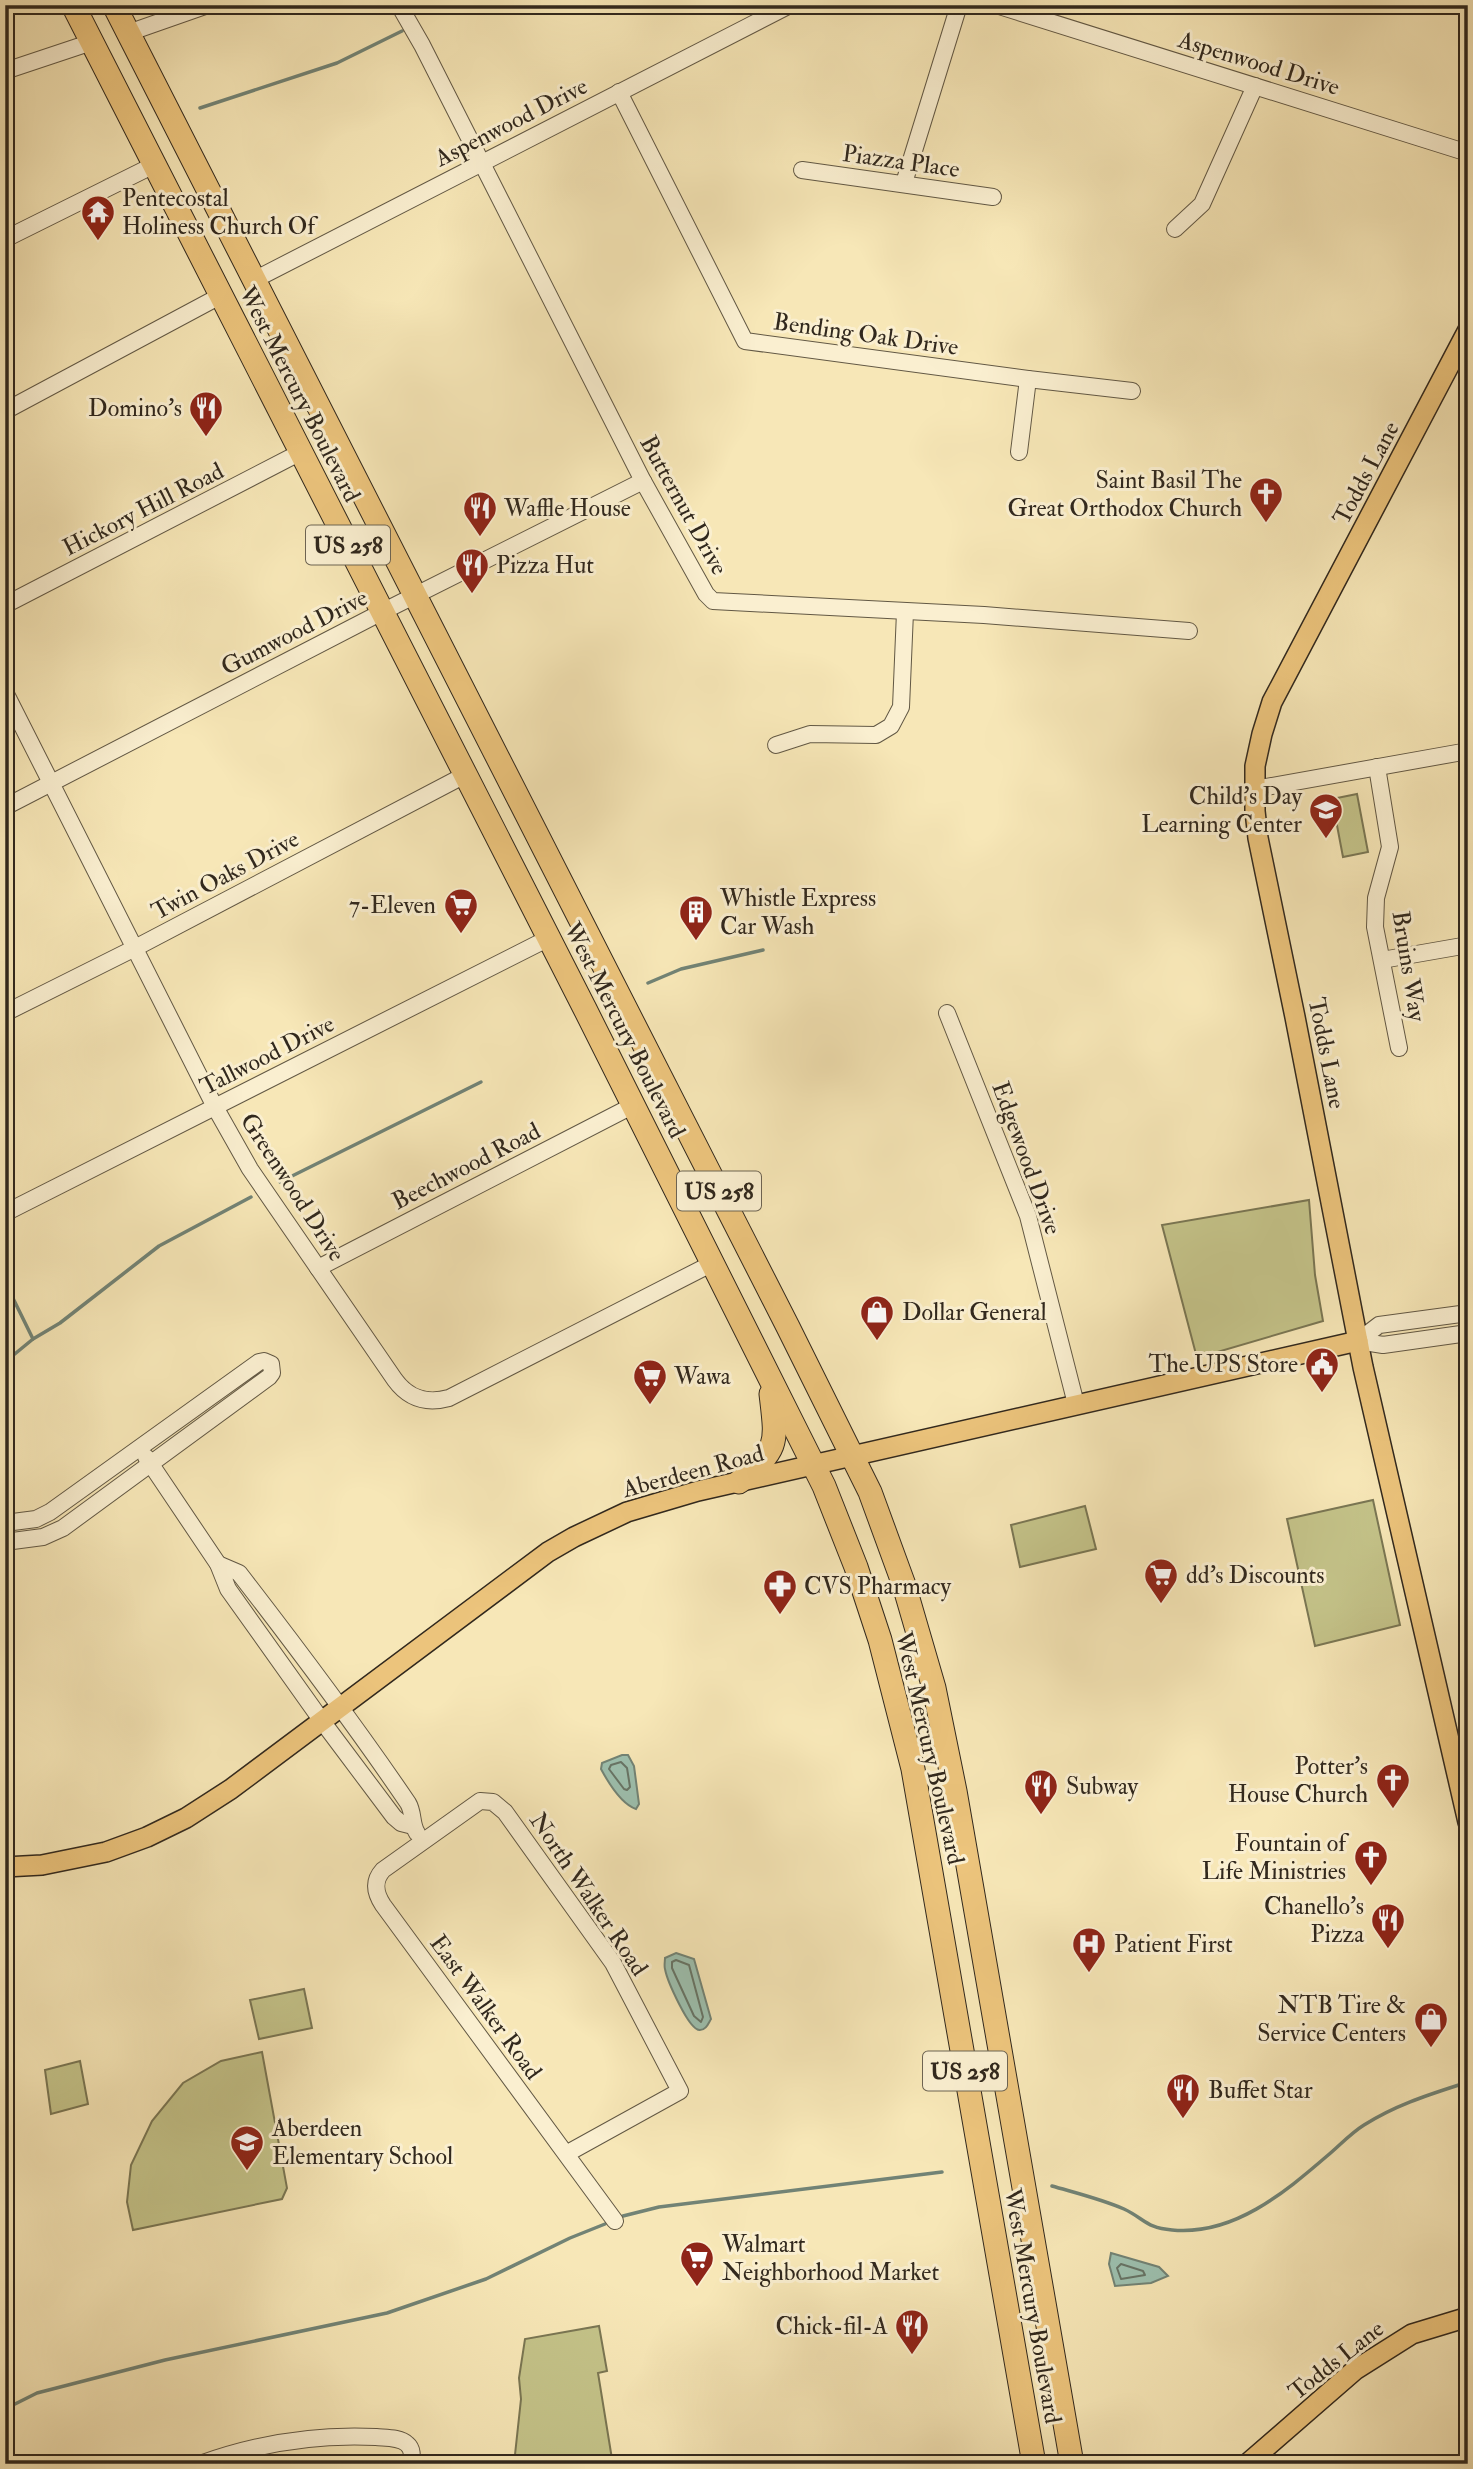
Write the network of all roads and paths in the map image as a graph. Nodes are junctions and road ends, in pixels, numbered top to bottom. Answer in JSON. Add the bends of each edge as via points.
{"nodes":[{"id":1,"x":73,"y":5,"type":"edge"},
{"id":2,"x":114,"y":5,"type":"edge"},
{"id":3,"x":208,"y":5,"type":"edge"},
{"id":4,"x":399,"y":5,"type":"edge"},
{"id":5,"x":790,"y":5,"type":"edge"},
{"id":6,"x":959,"y":5,"type":"edge"},
{"id":7,"x":996,"y":5,"type":"edge"},
{"id":8,"x":128,"y":33,"type":"junction"},
{"id":9,"x":92,"y":43,"type":"junction"},
{"id":10,"x":5,"y":71,"type":"edge"},
{"id":11,"x":1255,"y":86,"type":"junction"},
{"id":12,"x":619,"y":92,"type":"junction"},
{"id":13,"x":1468,"y":153,"type":"edge"},
{"id":14,"x":482,"y":164,"type":"junction"},
{"id":15,"x":154,"y":165,"type":"junction"},
{"id":16,"x":802,"y":170,"type":"dead end"},
{"id":17,"x":904,"y":183,"type":"junction"},
{"id":18,"x":993,"y":197,"type":"dead end"},
{"id":19,"x":1175,"y":229,"type":"dead end"},
{"id":20,"x":5,"y":239,"type":"edge"},
{"id":21,"x":254,"y":281,"type":"junction"},
{"id":22,"x":220,"y":296,"type":"junction"},
{"id":23,"x":1468,"y":330,"type":"edge"},
{"id":24,"x":1028,"y":379,"type":"junction"},
{"id":25,"x":1132,"y":391,"type":"dead end"},
{"id":26,"x":5,"y":411,"type":"edge"},
{"id":27,"x":301,"y":452,"type":"junction"},
{"id":28,"x":1019,"y":452,"type":"dead end"},
{"id":29,"x":643,"y":481,"type":"junction"},
{"id":30,"x":415,"y":596,"type":"junction"},
{"id":31,"x":5,"y":605,"type":"edge"},
{"id":32,"x":382,"y":612,"type":"junction"},
{"id":33,"x":905,"y":612,"type":"junction"},
{"id":34,"x":1189,"y":631,"type":"dead end"},
{"id":35,"x":5,"y":692,"type":"edge"},
{"id":36,"x":776,"y":745,"type":"dead end"},
{"id":37,"x":1468,"y":751,"type":"edge"},
{"id":38,"x":1377,"y":767,"type":"junction"},
{"id":39,"x":465,"y":775,"type":"junction"},
{"id":40,"x":52,"y":784,"type":"junction"},
{"id":41,"x":1255,"y":789,"type":"junction"},
{"id":42,"x":5,"y":807,"type":"edge"},
{"id":43,"x":549,"y":939,"type":"junction"},
{"id":44,"x":1468,"y":945,"type":"edge"},
{"id":45,"x":135,"y":948,"type":"junction"},
{"id":46,"x":1382,"y":960,"type":"junction"},
{"id":47,"x":5,"y":1013,"type":"edge"},
{"id":48,"x":947,"y":1013,"type":"dead end"},
{"id":49,"x":1399,"y":1048,"type":"dead end"},
{"id":50,"x":634,"y":1105,"type":"junction"},
{"id":51,"x":215,"y":1107,"type":"junction"},
{"id":52,"x":5,"y":1213,"type":"edge"},
{"id":53,"x":713,"y":1264,"type":"junction"},
{"id":54,"x":318,"y":1268,"type":"junction"},
{"id":55,"x":1468,"y":1313,"type":"edge"},
{"id":56,"x":1468,"y":1333,"type":"edge"},
{"id":57,"x":1358,"y":1341,"type":"junction"},
{"id":58,"x":769,"y":1377,"type":"junction"},
{"id":59,"x":1076,"y":1404,"type":"junction"},
{"id":60,"x":140,"y":1448,"type":"junction"},
{"id":61,"x":852,"y":1456,"type":"junction"},
{"id":62,"x":152,"y":1465,"type":"junction"},
{"id":63,"x":814,"y":1465,"type":"junction"},
{"id":64,"x":739,"y":1482,"type":"junction"},
{"id":65,"x":5,"y":1523,"type":"edge"},
{"id":66,"x":5,"y":1542,"type":"edge"},
{"id":67,"x":218,"y":1564,"type":"junction"},
{"id":68,"x":340,"y":1707,"type":"junction"},
{"id":69,"x":322,"y":1721,"type":"junction"},
{"id":70,"x":1461,"y":1760,"type":"edge"},
{"id":71,"x":1468,"y":1822,"type":"edge"},
{"id":72,"x":412,"y":1826,"type":"junction"},
{"id":73,"x":423,"y":1841,"type":"junction"},
{"id":74,"x":5,"y":1867,"type":"edge"},
{"id":75,"x":566,"y":2154,"type":"junction"},
{"id":76,"x":615,"y":2221,"type":"dead end"},
{"id":77,"x":1468,"y":2317,"type":"edge"},
{"id":78,"x":200,"y":2464,"type":"edge"},
{"id":79,"x":411,"y":2464,"type":"edge"},
{"id":80,"x":1034,"y":2464,"type":"edge"},
{"id":81,"x":1072,"y":2464,"type":"edge"},
{"id":82,"x":1247,"y":2464,"type":"edge"}],
"edges":[{"from":1,"to":9,"type":"highway","name":"West Mercury Boulevard","number":"US 258"},
{"from":2,"to":8,"type":"highway","name":"West Mercury Boulevard","number":"US 258"},
{"from":3,"to":8,"type":"street"},
{"from":4,"to":14,"type":"street","name":"Butternut Drive"},
{"from":5,"to":12,"type":"street","name":"Aspenwood Drive"},
{"from":6,"to":17,"type":"street"},
{"from":7,"to":11,"type":"street","name":"Aspenwood Drive"},
{"from":8,"to":21,"type":"highway","name":"West Mercury Boulevard","number":"US 258"},
{"from":9,"to":10,"type":"street"},
{"from":9,"to":15,"type":"highway","name":"West Mercury Boulevard","number":"US 258"},
{"from":11,"to":13,"type":"street","name":"Aspenwood Drive"},
{"from":11,"to":19,"type":"street","via":[[1202,204]]},
{"from":12,"to":14,"type":"street","name":"Aspenwood Drive"},
{"from":12,"to":24,"type":"street","name":"Bending Oak Drive","via":[[745,341]]},
{"from":14,"to":21,"type":"street","name":"Aspenwood Drive"},
{"from":14,"to":29,"type":"street","name":"Butternut Drive"},
{"from":15,"to":20,"type":"street"},
{"from":15,"to":22,"type":"highway","name":"West Mercury Boulevard","number":"US 258"},
{"from":16,"to":17,"type":"street","name":"Piazza Place"},
{"from":17,"to":18,"type":"street","name":"Piazza Place"},
{"from":21,"to":30,"type":"highway","name":"West Mercury Boulevard","number":"US 258"},
{"from":22,"to":26,"type":"street"},
{"from":22,"to":27,"type":"highway","name":"West Mercury Boulevard","number":"US 258"},
{"from":23,"to":41,"type":"main road","name":"Todds Lane","via":[[1272,702],[1255,766]]},
{"from":24,"to":25,"type":"street","name":"Bending Oak Drive"},
{"from":24,"to":28,"type":"street"},
{"from":27,"to":31,"type":"street","name":"Hickory Hill Road"},
{"from":27,"to":32,"type":"highway","name":"West Mercury Boulevard","number":"US 258"},
{"from":29,"to":30,"type":"street","name":"Gumwood Drive"},
{"from":29,"to":33,"type":"street","name":"Butternut Drive","via":[[713,601]]},
{"from":30,"to":32,"type":"street","name":"Gumwood Drive"},
{"from":30,"to":61,"type":"highway","name":"West Mercury Boulevard","number":"US 258"},
{"from":32,"to":39,"type":"highway","name":"West Mercury Boulevard","number":"US 258"},
{"from":32,"to":40,"type":"street","name":"Gumwood Drive"},
{"from":33,"to":34,"type":"street","name":"Butternut Drive"},
{"from":33,"to":36,"type":"street","via":[[901,707],[891,726],[876,735],[810,734]]},
{"from":35,"to":40,"type":"street","name":"Greenwood Drive"},
{"from":37,"to":38,"type":"street"},
{"from":38,"to":41,"type":"street"},
{"from":38,"to":46,"type":"street","name":"Bruins Way","via":[[1390,847],[1374,911]]},
{"from":39,"to":43,"type":"highway","name":"West Mercury Boulevard","number":"US 258"},
{"from":39,"to":45,"type":"street","name":"Twin Oaks Drive"},
{"from":40,"to":42,"type":"street","name":"Gumwood Drive"},
{"from":40,"to":45,"type":"street","name":"Greenwood Drive"},
{"from":41,"to":57,"type":"main road","name":"Todds Lane","via":[[1258,838]]},
{"from":43,"to":50,"type":"highway","name":"West Mercury Boulevard","number":"US 258"},
{"from":43,"to":51,"type":"street","name":"Tallwood Drive"},
{"from":44,"to":46,"type":"street"},
{"from":45,"to":47,"type":"street","name":"Twin Oaks Drive"},
{"from":45,"to":51,"type":"street","name":"Greenwood Drive"},
{"from":46,"to":49,"type":"street","name":"Bruins Way"},
{"from":48,"to":59,"type":"street","name":"Edgewood Drive","via":[[1028,1216]]},
{"from":50,"to":53,"type":"highway","name":"West Mercury Boulevard","number":"US 258"},
{"from":50,"to":54,"type":"street","name":"Beechwood Road"},
{"from":51,"to":52,"type":"street","name":"Tallwood Drive"},
{"from":51,"to":54,"type":"street","name":"Greenwood Drive","via":[[250,1169]]},
{"from":53,"to":54,"type":"street","name":"Greenwood Drive","via":[[457,1394],[432,1401],[414,1397],[400,1387]]},
{"from":53,"to":58,"type":"highway","name":"West Mercury Boulevard","number":"US 258"},
{"from":55,"to":57,"type":"street","via":[[1379,1325]]},
{"from":56,"to":57,"type":"street","via":[[1383,1345]]},
{"from":57,"to":59,"type":"main road","name":"Aberdeen Road"},
{"from":57,"to":70,"type":"main road","name":"Todds Lane"},
{"from":58,"to":63,"type":"highway","name":"West Mercury Boulevard","number":"US 258"},
{"from":58,"to":64,"type":"highway","via":[[774,1445],[762,1463]]},
{"from":59,"to":61,"type":"main road","name":"Aberdeen Road"},
{"from":60,"to":62,"type":"street"},
{"from":60,"to":62,"type":"street","via":[[259,1362],[271,1364],[269,1377]]},
{"from":60,"to":65,"type":"street","via":[[50,1512]]},
{"from":61,"to":63,"type":"main road","name":"Aberdeen Road"},
{"from":61,"to":81,"type":"highway","name":"West Mercury Boulevard","number":"US 258","via":[[904,1585],[940,1714]]},
{"from":62,"to":66,"type":"street","via":[[63,1528],[43,1537]]},
{"from":62,"to":67,"type":"street"},
{"from":63,"to":64,"type":"main road","name":"Aberdeen Road"},
{"from":63,"to":80,"type":"highway","name":"West Mercury Boulevard","number":"US 258","via":[[869,1604],[907,1743]]},
{"from":64,"to":68,"type":"main road","name":"Aberdeen Road","via":[[643,1506],[573,1537],[519,1572]]},
{"from":67,"to":68,"type":"street","via":[[239,1573]]},
{"from":67,"to":69,"type":"street","via":[[228,1589]]},
{"from":68,"to":69,"type":"main road","name":"Aberdeen Road"},
{"from":68,"to":72,"type":"street","via":[[410,1806]]},
{"from":69,"to":72,"type":"street","via":[[394,1817]]},
{"from":69,"to":74,"type":"main road","name":"Aberdeen Road","via":[[201,1809],[146,1838],[90,1856]]},
{"from":70,"to":71,"type":"main road","name":"Todds Lane"},
{"from":72,"to":73,"type":"street"},
{"from":73,"to":75,"type":"street","name":"East Walker Road","via":[[380,1873],[378,1896]]},
{"from":73,"to":75,"type":"street","name":"North Walker Road","via":[[476,1803],[488,1800],[501,1808],[613,1963],[680,2091]]},
{"from":75,"to":76,"type":"street","name":"East Walker Road"},
{"from":77,"to":82,"type":"main road","name":"Todds Lane","via":[[1412,2334],[1354,2370]]},
{"from":78,"to":79,"type":"street","via":[[313,2436],[401,2440],[409,2445]]}]}
